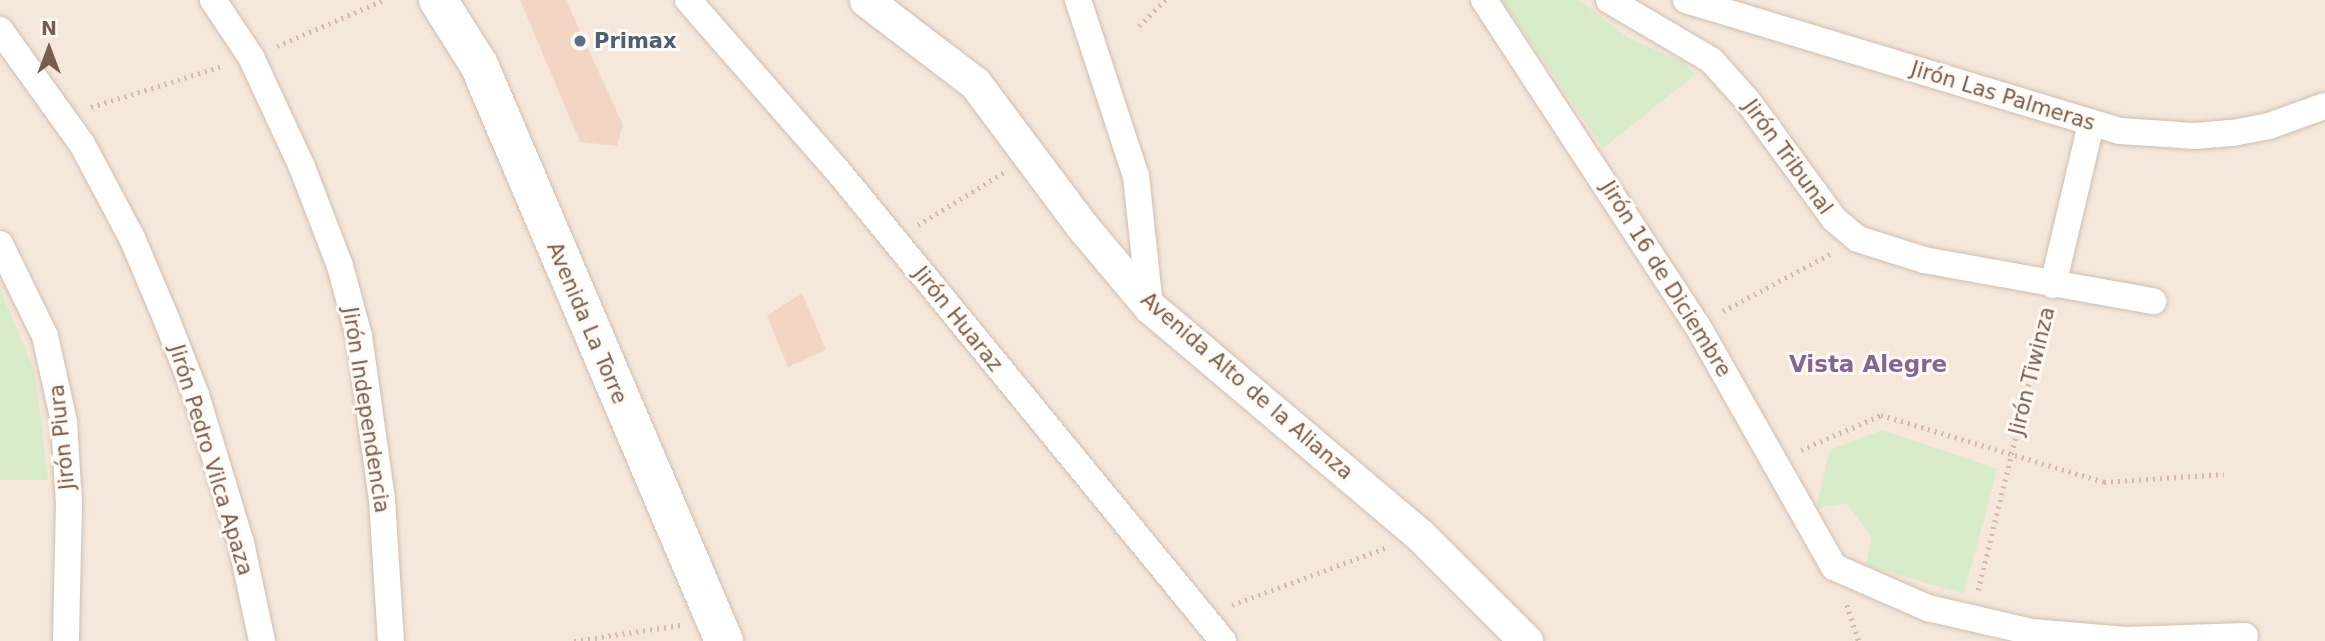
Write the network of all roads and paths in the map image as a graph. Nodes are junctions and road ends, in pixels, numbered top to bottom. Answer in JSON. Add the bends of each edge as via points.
{"nodes":[{"id":1,"x":213,"y":0,"type":"edge"},
{"id":2,"x":688,"y":0,"type":"edge"},
{"id":3,"x":866,"y":0,"type":"edge"},
{"id":4,"x":1078,"y":0,"type":"edge"},
{"id":5,"x":1165,"y":0,"type":"edge"},
{"id":6,"x":1484,"y":0,"type":"edge"},
{"id":7,"x":1609,"y":0,"type":"edge"},
{"id":8,"x":1686,"y":0,"type":"edge"},
{"id":9,"x":440,"y":4,"type":"edge"},
{"id":10,"x":1139,"y":26,"type":"dead end"},
{"id":11,"x":0,"y":30,"type":"edge"},
{"id":12,"x":2325,"y":106,"type":"edge"},
{"id":13,"x":2091,"y":124,"type":"junction"},
{"id":14,"x":1032,"y":156,"type":"junction"},
{"id":15,"x":1858,"y":239,"type":"junction"},
{"id":16,"x":893,"y":240,"type":"junction"},
{"id":17,"x":0,"y":244,"type":"edge"},
{"id":18,"x":2053,"y":285,"type":"junction"},
{"id":19,"x":2153,"y":300,"type":"dead end"},
{"id":20,"x":1150,"y":307,"type":"junction"},
{"id":21,"x":1697,"y":325,"type":"junction"},
{"id":22,"x":2011,"y":456,"type":"junction"},
{"id":23,"x":1774,"y":462,"type":"junction"},
{"id":24,"x":2224,"y":474,"type":"dead end"},
{"id":25,"x":1420,"y":535,"type":"junction"},
{"id":26,"x":1202,"y":616,"type":"junction"},
{"id":27,"x":1971,"y":619,"type":"junction"},
{"id":28,"x":705,"y":635,"type":"edge"},
{"id":29,"x":2245,"y":636,"type":"dead end"},
{"id":30,"x":66,"y":641,"type":"edge"},
{"id":31,"x":262,"y":641,"type":"edge"},
{"id":32,"x":391,"y":641,"type":"edge"},
{"id":33,"x":574,"y":641,"type":"edge"},
{"id":34,"x":1223,"y":641,"type":"edge"},
{"id":35,"x":1526,"y":641,"type":"edge"}],
"edges":[{"from":1,"to":32,"type":"street","name":"Jirón Independencia","via":[[251,57],[307,178],[340,266],[359,336],[380,485]]},
{"from":2,"to":16,"type":"street","name":"Jirón Huaraz"},
{"from":3,"to":14,"type":"street","name":"Avenida Alto de la Alianza","via":[[975,83]]},
{"from":4,"to":20,"type":"street","via":[[1136,176]]},
{"from":5,"to":10,"type":"path"},
{"from":6,"to":21,"type":"street","name":"Jirón 16 de Diciembre"},
{"from":7,"to":15,"type":"street","name":"Jirón Tribunal","via":[[1711,60],[1747,100],[1834,219]]},
{"from":8,"to":13,"type":"street","name":"Jirón Las Palmeras"},
{"from":9,"to":28,"type":"main road","name":"Avenida La Torre","via":[[452,71]]},
{"from":11,"to":31,"type":"street","name":"Jirón Pedro Vilca Apaza","via":[[82,144],[132,238],[196,395],[241,543]]},
{"from":12,"to":13,"type":"street","name":"Jirón Las Palmeras","via":[[2269,126],[2195,136],[2120,131]]},
{"from":13,"to":18,"type":"street","name":"Jirón Tiwinza"},
{"from":14,"to":16,"type":"path"},
{"from":14,"to":20,"type":"street","name":"Avenida Alto de la Alianza"},
{"from":15,"to":18,"type":"street","name":"Jirón Tribunal","via":[[1897,254]]},
{"from":15,"to":21,"type":"path"},
{"from":16,"to":26,"type":"street","name":"Jirón Huaraz"},
{"from":17,"to":30,"type":"street","name":"Jirón Piura","via":[[45,336],[64,422],[69,504]]},
{"from":18,"to":19,"type":"street","name":"Jirón Tribunal"},
{"from":18,"to":22,"type":"path","name":"Jirón Tiwinza"},
{"from":20,"to":25,"type":"street","name":"Avenida Alto de la Alianza"},
{"from":21,"to":23,"type":"street","name":"Jirón 16 de Diciembre"},
{"from":22,"to":23,"type":"path","via":[[1881,415]]},
{"from":22,"to":24,"type":"path","via":[[2104,482]]},
{"from":22,"to":27,"type":"path","name":"Jirón Tiwinza"},
{"from":23,"to":27,"type":"street","name":"Jirón 16 de Diciembre","via":[[1834,567],[1898,597]]},
{"from":25,"to":26,"type":"path"},
{"from":25,"to":35,"type":"street","name":"Avenida Alto de la Alianza"},
{"from":26,"to":34,"type":"street","name":"Jirón Huaraz"},
{"from":27,"to":29,"type":"street","via":[[2078,638]]},
{"from":28,"to":33,"type":"path"}]}
